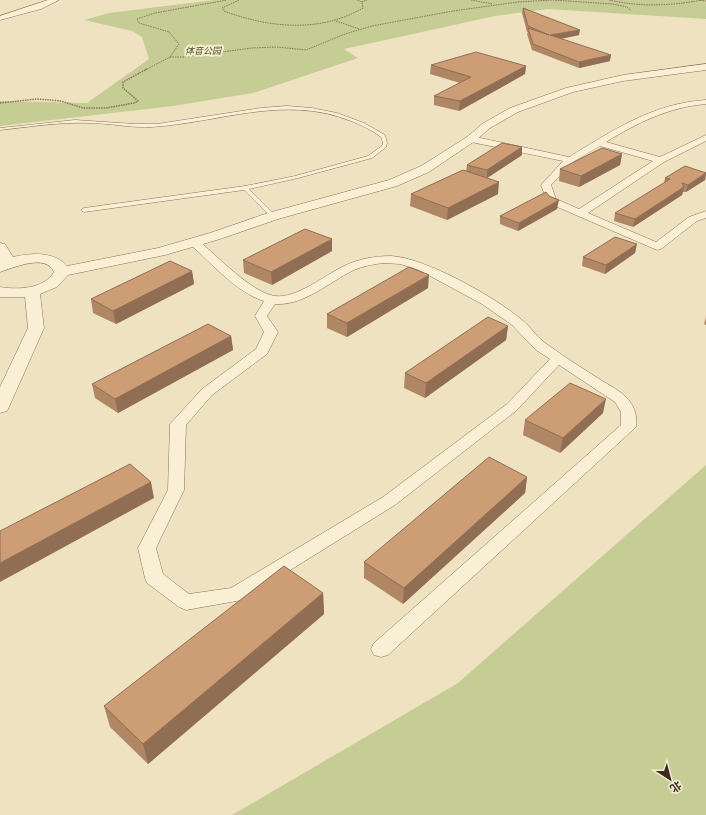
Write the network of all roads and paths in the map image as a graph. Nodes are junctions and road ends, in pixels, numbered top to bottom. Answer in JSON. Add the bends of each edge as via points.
{"nodes":[{"id":1,"x":55,"y":0,"type":"edge"},
{"id":2,"x":227,"y":0,"type":"edge"},
{"id":3,"x":240,"y":0,"type":"edge"},
{"id":4,"x":357,"y":0,"type":"edge"},
{"id":5,"x":367,"y":0,"type":"edge"},
{"id":6,"x":471,"y":0,"type":"edge"},
{"id":7,"x":538,"y":0,"type":"edge"},
{"id":8,"x":609,"y":0,"type":"edge"},
{"id":9,"x":701,"y":0,"type":"edge"},
{"id":10,"x":706,"y":1,"type":"edge"},
{"id":11,"x":362,"y":2,"type":"junction"},
{"id":12,"x":496,"y":5,"type":"junction"},
{"id":13,"x":631,"y":11,"type":"dead end"},
{"id":14,"x":0,"y":18,"type":"edge"},
{"id":15,"x":335,"y":21,"type":"junction"},
{"id":16,"x":360,"y":30,"type":"junction"},
{"id":17,"x":170,"y":57,"type":"junction"},
{"id":18,"x":706,"y":67,"type":"edge"},
{"id":19,"x":706,"y":102,"type":"edge"},
{"id":20,"x":0,"y":103,"type":"edge"},
{"id":21,"x":0,"y":129,"type":"edge"},
{"id":22,"x":706,"y":138,"type":"edge"},
{"id":23,"x":471,"y":139,"type":"junction"},
{"id":24,"x":597,"y":142,"type":"junction"},
{"id":25,"x":570,"y":160,"type":"junction"},
{"id":26,"x":661,"y":160,"type":"junction"},
{"id":27,"x":245,"y":188,"type":"junction"},
{"id":28,"x":84,"y":210,"type":"dead end"},
{"id":29,"x":580,"y":213,"type":"junction"},
{"id":30,"x":706,"y":214,"type":"edge"},
{"id":31,"x":274,"y":216,"type":"junction"},
{"id":32,"x":194,"y":242,"type":"junction"},
{"id":33,"x":0,"y":247,"type":"edge"},
{"id":34,"x":4,"y":265,"type":"edge"},
{"id":35,"x":62,"y":272,"type":"junction"},
{"id":36,"x":32,"y":291,"type":"junction"},
{"id":37,"x":0,"y":292,"type":"edge"},
{"id":38,"x":271,"y":300,"type":"junction"},
{"id":39,"x":558,"y":358,"type":"junction"},
{"id":40,"x":0,"y":407,"type":"edge"},
{"id":41,"x":381,"y":649,"type":"dead end"}],
"edges":[{"from":1,"to":14,"type":"street"},
{"from":2,"to":17,"type":"path","via":[[155,13],[137,19],[139,23],[170,32],[179,44]]},
{"from":3,"to":15,"type":"path","via":[[222,8],[224,11],[260,23],[318,24]]},
{"from":4,"to":11,"type":"path"},
{"from":5,"to":11,"type":"path"},
{"from":6,"to":12,"type":"path"},
{"from":7,"to":12,"type":"path"},
{"from":7,"to":13,"type":"path","via":[[617,5],[627,7]]},
{"from":8,"to":9,"type":"path","via":[[655,6],[673,6]]},
{"from":9,"to":10,"type":"path"},
{"from":11,"to":15,"type":"path","via":[[363,8],[354,15]]},
{"from":12,"to":16,"type":"path","via":[[405,19]]},
{"from":15,"to":16,"type":"path"},
{"from":16,"to":17,"type":"path","via":[[306,50],[252,48]]},
{"from":17,"to":20,"type":"path","via":[[122,82],[123,88],[138,101],[134,103],[106,108],[83,108],[61,101],[37,98]]},
{"from":18,"to":23,"type":"street","via":[[623,78],[570,90],[514,110],[486,126]]},
{"from":19,"to":24,"type":"street","via":[[691,103],[655,113]]},
{"from":21,"to":27,"type":"lane","via":[[86,122],[157,126],[266,109],[297,108],[331,112],[355,120],[380,133],[385,140],[381,150],[362,160]]},
{"from":22,"to":26,"type":"street"},
{"from":23,"to":25,"type":"street"},
{"from":23,"to":31,"type":"street","via":[[425,169],[393,183]]},
{"from":24,"to":25,"type":"street"},
{"from":24,"to":26,"type":"street"},
{"from":25,"to":29,"type":"street","via":[[546,185],[552,201]]},
{"from":26,"to":29,"type":"street"},
{"from":27,"to":28,"type":"lane"},
{"from":27,"to":31,"type":"lane"},
{"from":29,"to":30,"type":"street","via":[[657,247],[693,219]]},
{"from":31,"to":32,"type":"street"},
{"from":32,"to":35,"type":"street","via":[[160,252]]},
{"from":32,"to":38,"type":"street","via":[[246,287]]},
{"from":33,"to":34,"type":"street"},
{"from":34,"to":35,"type":"street","via":[[28,259],[45,260],[58,264]]},
{"from":35,"to":36,"type":"street","via":[[56,281]]},
{"from":36,"to":37,"type":"street"},
{"from":36,"to":40,"type":"street","via":[[36,328]]},
{"from":38,"to":39,"type":"street","via":[[293,298],[361,263],[385,260],[409,262],[500,309],[534,337],[541,347]]},
{"from":38,"to":39,"type":"street","via":[[261,316],[271,332],[262,351],[207,392],[178,424],[176,490],[148,548],[154,578],[186,602],[235,595],[389,501],[512,407]]},
{"from":39,"to":41,"type":"street","via":[[620,400],[629,412],[628,427]]}]}
